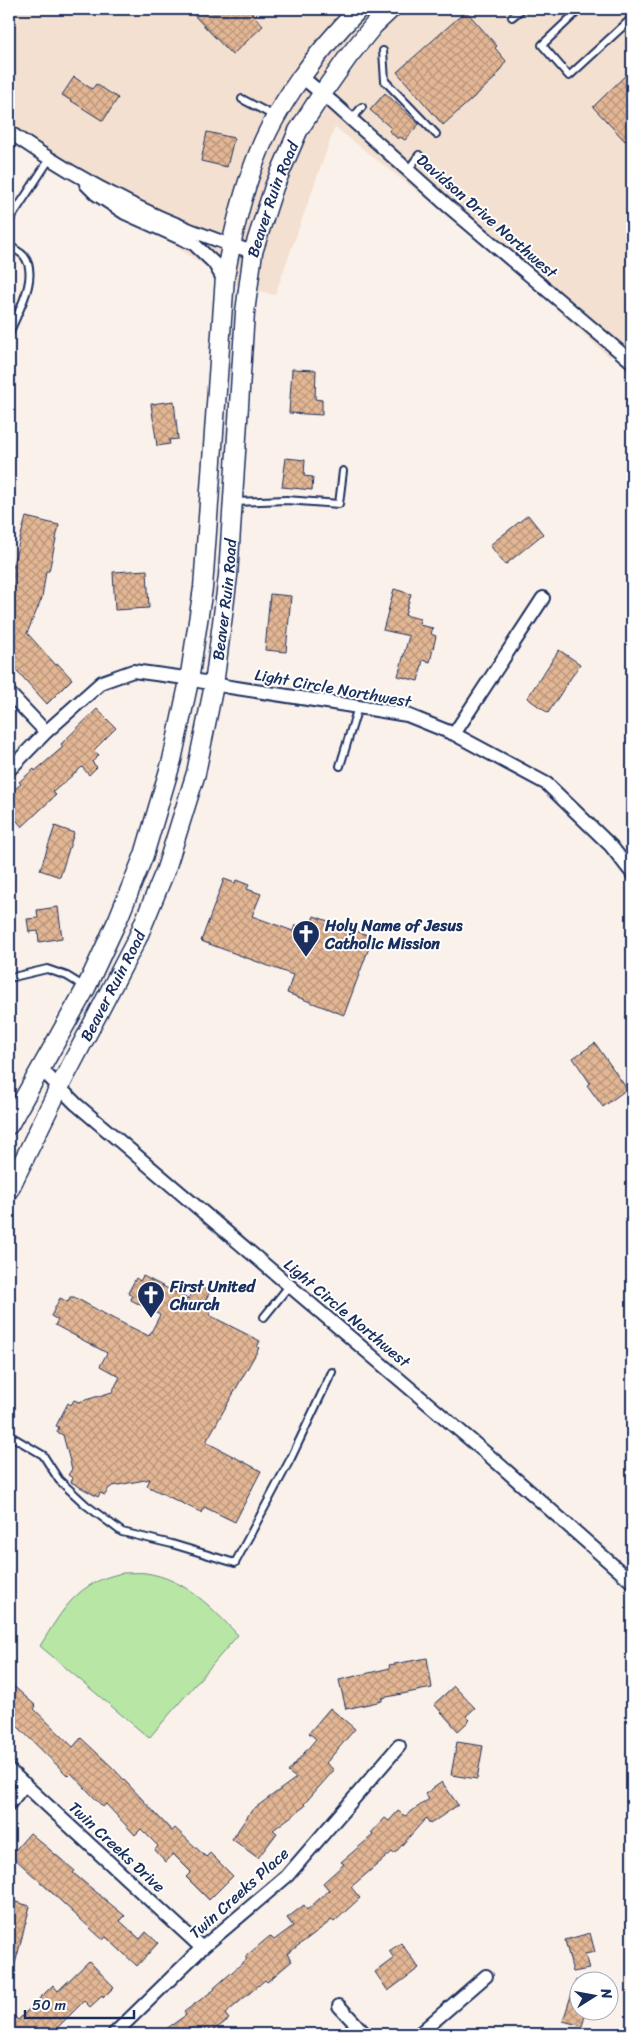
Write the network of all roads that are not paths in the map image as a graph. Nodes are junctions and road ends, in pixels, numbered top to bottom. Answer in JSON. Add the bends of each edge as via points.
{"nodes":[{"id":1,"x":359,"y":9,"type":"edge"},
{"id":2,"x":391,"y":9,"type":"edge"},
{"id":3,"x":522,"y":9,"type":"edge"},
{"id":4,"x":580,"y":9,"type":"edge"},
{"id":5,"x":512,"y":17,"type":"dead end"},
{"id":6,"x":632,"y":18,"type":"edge"},
{"id":7,"x":383,"y":51,"type":"dead end"},
{"id":8,"x":302,"y":78,"type":"junction"},
{"id":9,"x":322,"y":94,"type":"junction"},
{"id":10,"x":242,"y":99,"type":"dead end"},
{"id":11,"x":362,"y":108,"type":"dead end"},
{"id":12,"x":276,"y":118,"type":"junction"},
{"id":13,"x":352,"y":119,"type":"junction"},
{"id":14,"x":9,"y":132,"type":"edge"},
{"id":15,"x":436,"y":134,"type":"dead end"},
{"id":16,"x":418,"y":155,"type":"dead end"},
{"id":17,"x":49,"y":160,"type":"junction"},
{"id":18,"x":408,"y":170,"type":"junction"},
{"id":19,"x":75,"y":174,"type":"junction"},
{"id":20,"x":9,"y":221,"type":"edge"},
{"id":21,"x":9,"y":244,"type":"edge"},
{"id":22,"x":231,"y":245,"type":"junction"},
{"id":23,"x":254,"y":252,"type":"junction"},
{"id":24,"x":224,"y":282,"type":"junction"},
{"id":25,"x":9,"y":334,"type":"edge"},
{"id":26,"x":632,"y":362,"type":"edge"},
{"id":27,"x":342,"y":472,"type":"dead end"},
{"id":28,"x":233,"y":502,"type":"junction"},
{"id":29,"x":543,"y":598,"type":"dead end"},
{"id":30,"x":189,"y":680,"type":"junction"},
{"id":31,"x":214,"y":685,"type":"junction"},
{"id":32,"x":9,"y":693,"type":"edge"},
{"id":33,"x":358,"y":707,"type":"junction"},
{"id":34,"x":46,"y":732,"type":"junction"},
{"id":35,"x":454,"y":734,"type":"junction"},
{"id":36,"x":340,"y":766,"type":"dead end"},
{"id":37,"x":9,"y":770,"type":"edge"},
{"id":38,"x":632,"y":873,"type":"edge"},
{"id":39,"x":9,"y":978,"type":"edge"},
{"id":40,"x":86,"y":988,"type":"junction"},
{"id":41,"x":41,"y":1069,"type":"junction"},
{"id":42,"x":59,"y":1088,"type":"junction"},
{"id":43,"x":9,"y":1126,"type":"edge"},
{"id":44,"x":9,"y":1190,"type":"edge"},
{"id":45,"x":289,"y":1286,"type":"junction"},
{"id":46,"x":264,"y":1318,"type":"dead end"},
{"id":47,"x":332,"y":1372,"type":"dead end"},
{"id":48,"x":9,"y":1435,"type":"edge"},
{"id":49,"x":632,"y":1582,"type":"edge"},
{"id":50,"x":399,"y":1746,"type":"dead end"},
{"id":51,"x":9,"y":1770,"type":"edge"},
{"id":52,"x":25,"y":1784,"type":"junction"},
{"id":53,"x":9,"y":1804,"type":"edge"},
{"id":54,"x":202,"y":1948,"type":"junction"},
{"id":55,"x":486,"y":1976,"type":"dead end"},
{"id":56,"x":339,"y":2006,"type":"dead end"},
{"id":57,"x":114,"y":2034,"type":"edge"},
{"id":58,"x":364,"y":2034,"type":"edge"},
{"id":59,"x":419,"y":2034,"type":"edge"}],
"edges":[{"from":1,"to":8,"type":"main road","name":"Beaver Ruin Road","via":[[335,33]]},
{"from":2,"to":9,"type":"main road","name":"Beaver Ruin Road","via":[[369,31]]},
{"from":3,"to":5,"type":"lane"},
{"from":4,"to":6,"type":"lane","via":[[542,45],[569,76]]},
{"from":7,"to":15,"type":"lane","via":[[385,80]]},
{"from":8,"to":9,"type":"street","name":"Davidson Drive Northwest"},
{"from":8,"to":12,"type":"main road","name":"Beaver Ruin Road"},
{"from":9,"to":13,"type":"street","name":"Davidson Drive Northwest"},
{"from":9,"to":23,"type":"main road","name":"Beaver Ruin Road","via":[[294,139],[274,187]]},
{"from":10,"to":12,"type":"lane"},
{"from":11,"to":13,"type":"lane"},
{"from":12,"to":22,"type":"main road","name":"Beaver Ruin Road","via":[[256,159]]},
{"from":13,"to":18,"type":"street","name":"Davidson Drive Northwest"},
{"from":14,"to":17,"type":"street"},
{"from":16,"to":18,"type":"lane"},
{"from":17,"to":19,"type":"street"},
{"from":17,"to":20,"type":"lane"},
{"from":18,"to":26,"type":"street","name":"Davidson Drive Northwest"},
{"from":19,"to":22,"type":"street","via":[[172,222]]},
{"from":19,"to":24,"type":"street","via":[[96,194],[125,213],[194,244],[214,263]]},
{"from":21,"to":25,"type":"lane","via":[[23,254],[30,268],[30,282]]},
{"from":22,"to":23,"type":"street"},
{"from":22,"to":24,"type":"main road","name":"Beaver Ruin Road"},
{"from":23,"to":28,"type":"main road","name":"Beaver Ruin Road","via":[[245,312]]},
{"from":24,"to":30,"type":"main road","name":"Beaver Ruin Road","via":[[203,588]]},
{"from":27,"to":28,"type":"lane","via":[[339,504],[286,500]]},
{"from":28,"to":31,"type":"main road","name":"Beaver Ruin Road","via":[[228,576]]},
{"from":29,"to":35,"type":"street"},
{"from":30,"to":31,"type":"street","name":"Light Circle Northwest"},
{"from":30,"to":34,"type":"street","name":"Light Circle Northwest","via":[[133,672],[102,682]]},
{"from":30,"to":40,"type":"main road","name":"Beaver Ruin Road","via":[[172,760],[144,855]]},
{"from":31,"to":33,"type":"street","name":"Light Circle Northwest"},
{"from":31,"to":42,"type":"main road","name":"Beaver Ruin Road","via":[[196,773],[166,869],[137,939]]},
{"from":32,"to":34,"type":"street"},
{"from":33,"to":35,"type":"street","name":"Light Circle Northwest","via":[[407,715]]},
{"from":33,"to":36,"type":"lane"},
{"from":34,"to":37,"type":"street","name":"Light Circle Northwest"},
{"from":35,"to":38,"type":"street","name":"Light Circle Northwest","via":[[547,784],[610,846]]},
{"from":39,"to":40,"type":"lane","via":[[47,969]]},
{"from":40,"to":41,"type":"main road","name":"Beaver Ruin Road"},
{"from":41,"to":42,"type":"street","name":"Light Circle Northwest"},
{"from":41,"to":43,"type":"main road","name":"Beaver Ruin Road"},
{"from":42,"to":44,"type":"main road","name":"Beaver Ruin Road"},
{"from":42,"to":45,"type":"street","name":"Light Circle Northwest"},
{"from":45,"to":46,"type":"lane"},
{"from":45,"to":49,"type":"street","name":"Light Circle Northwest"},
{"from":47,"to":48,"type":"lane","via":[[235,1563],[122,1532],[59,1480],[43,1455]]},
{"from":50,"to":54,"type":"street","name":"Twin Creeks Place","via":[[287,1876]]},
{"from":51,"to":52,"type":"street","name":"Twin Creeks Drive"},
{"from":52,"to":53,"type":"street"},
{"from":52,"to":54,"type":"street","name":"Twin Creeks Drive"},
{"from":54,"to":57,"type":"street","name":"Twin Creeks Place"},
{"from":55,"to":59,"type":"street"},
{"from":56,"to":58,"type":"street"}]}
